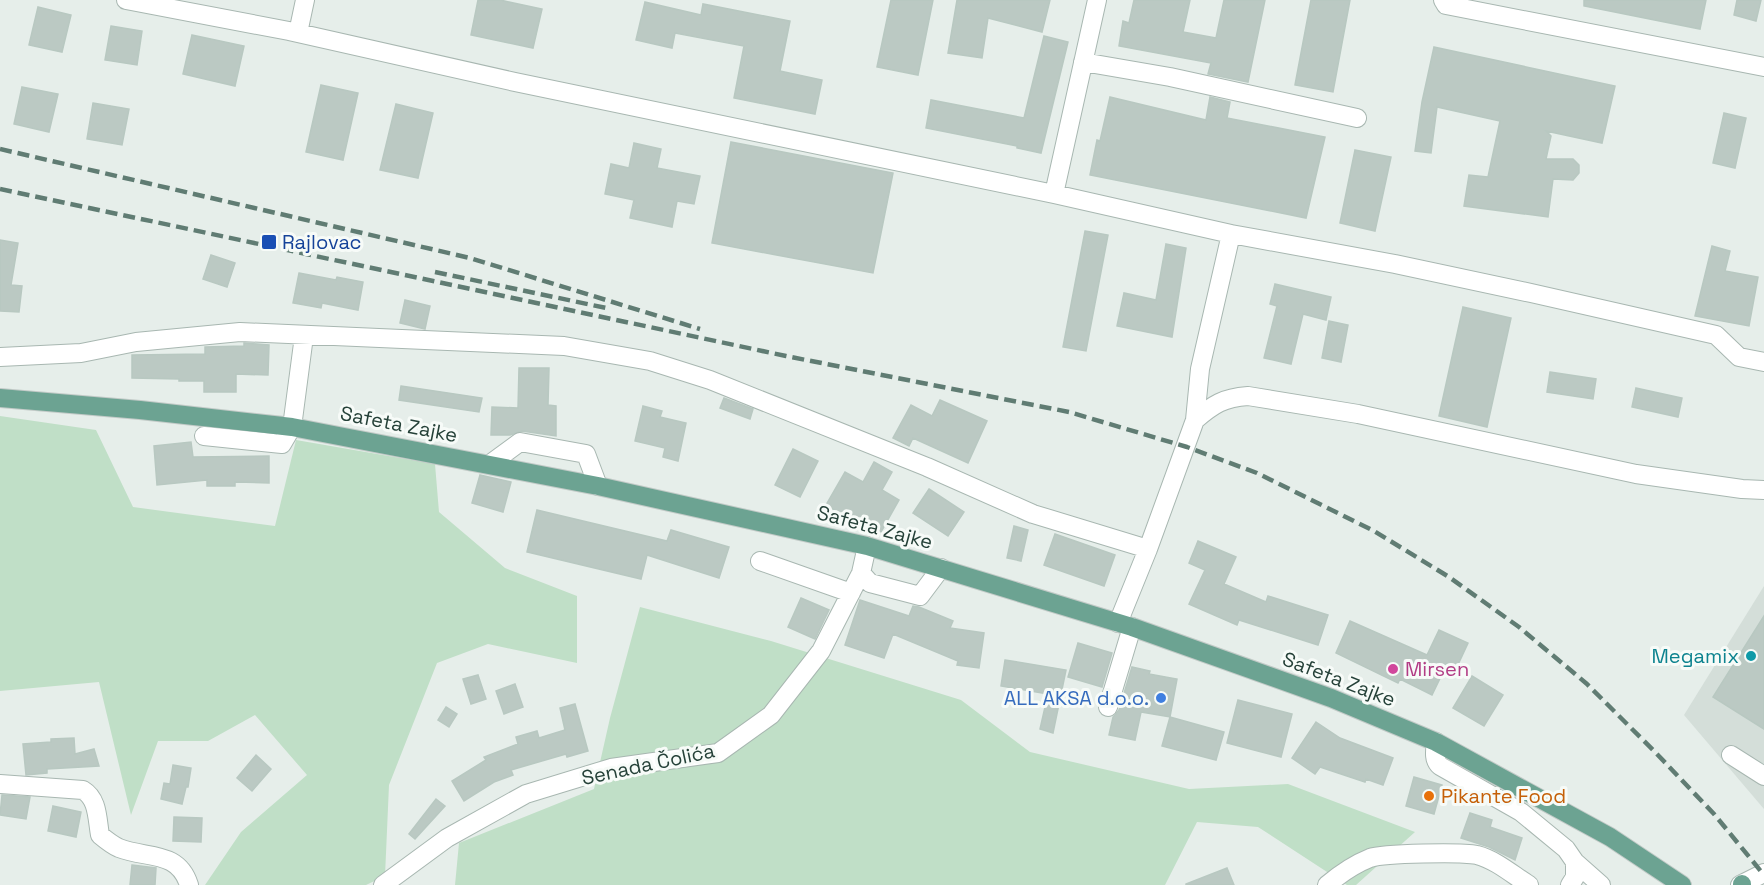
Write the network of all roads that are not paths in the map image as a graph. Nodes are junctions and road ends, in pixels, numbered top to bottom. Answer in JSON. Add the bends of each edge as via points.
{"nodes":[{"id":1,"x":126,"y":0,"type":"edge"},
{"id":2,"x":305,"y":0,"type":"edge"},
{"id":3,"x":1097,"y":0,"type":"edge"},
{"id":4,"x":1443,"y":0,"type":"edge"},
{"id":5,"x":298,"y":33,"type":"junction"},
{"id":6,"x":1083,"y":62,"type":"junction"},
{"id":7,"x":1764,"y":67,"type":"edge"},
{"id":8,"x":1357,"y":118,"type":"dead end"},
{"id":9,"x":1054,"y":194,"type":"junction"},
{"id":10,"x":1232,"y":234,"type":"junction"},
{"id":11,"x":304,"y":336,"type":"junction"},
{"id":12,"x":0,"y":357,"type":"edge"},
{"id":13,"x":1764,"y":362,"type":"edge"},
{"id":14,"x":0,"y":398,"type":"edge"},
{"id":15,"x":1195,"y":420,"type":"junction"},
{"id":16,"x":292,"y":427,"type":"junction"},
{"id":17,"x":204,"y":436,"type":"dead end"},
{"id":18,"x":490,"y":464,"type":"junction"},
{"id":19,"x":598,"y":486,"type":"junction"},
{"id":20,"x":1764,"y":490,"type":"edge"},
{"id":21,"x":867,"y":546,"type":"junction"},
{"id":22,"x":1148,"y":549,"type":"junction"},
{"id":23,"x":760,"y":561,"type":"dead end"},
{"id":24,"x":941,"y":568,"type":"junction"},
{"id":25,"x":861,"y":573,"type":"junction"},
{"id":26,"x":851,"y":593,"type":"junction"},
{"id":27,"x":1125,"y":625,"type":"junction"},
{"id":28,"x":1108,"y":707,"type":"dead end"},
{"id":29,"x":1436,"y":742,"type":"junction"},
{"id":30,"x":1731,"y":755,"type":"dead end"},
{"id":31,"x":1764,"y":776,"type":"edge"},
{"id":32,"x":0,"y":784,"type":"edge"},
{"id":33,"x":1575,"y":862,"type":"junction"},
{"id":34,"x":1764,"y":873,"type":"edge"},
{"id":35,"x":189,"y":885,"type":"edge"},
{"id":36,"x":383,"y":885,"type":"edge"},
{"id":37,"x":1327,"y":885,"type":"edge"},
{"id":38,"x":1530,"y":885,"type":"edge"},
{"id":39,"x":1569,"y":885,"type":"edge"},
{"id":40,"x":1601,"y":885,"type":"edge"},
{"id":41,"x":1682,"y":885,"type":"edge"},
{"id":42,"x":1741,"y":885,"type":"edge"}],
"edges":[{"from":1,"to":5,"type":"street"},
{"from":2,"to":5,"type":"street"},
{"from":3,"to":6,"type":"street"},
{"from":4,"to":7,"type":"street","via":[[1446,5]]},
{"from":5,"to":9,"type":"street"},
{"from":6,"to":8,"type":"street"},
{"from":6,"to":9,"type":"street"},
{"from":9,"to":10,"type":"street"},
{"from":10,"to":13,"type":"street","via":[[1497,286],[1716,335],[1740,357]]},
{"from":10,"to":15,"type":"street","via":[[1200,369]]},
{"from":11,"to":12,"type":"street","via":[[240,332],[135,342],[81,354]]},
{"from":11,"to":16,"type":"street"},
{"from":11,"to":22,"type":"street","via":[[564,346],[650,361],[710,380],[1033,514]]},
{"from":14,"to":16,"type":"main road","name":"Safeta Zajke"},
{"from":15,"to":20,"type":"street","via":[[1214,404],[1230,397],[1248,396],[1358,414],[1636,474]]},
{"from":15,"to":22,"type":"street"},
{"from":16,"to":17,"type":"street","via":[[282,444]]},
{"from":16,"to":18,"type":"main road","name":"Safeta Zajke"},
{"from":18,"to":19,"type":"main road","name":"Safeta Zajke"},
{"from":18,"to":19,"type":"street","via":[[520,442],[586,454]]},
{"from":19,"to":21,"type":"main road","name":"Safeta Zajke"},
{"from":21,"to":24,"type":"main road","name":"Safeta Zajke"},
{"from":21,"to":25,"type":"street","name":"Senada Čolića"},
{"from":22,"to":27,"type":"street"},
{"from":23,"to":26,"type":"street"},
{"from":24,"to":25,"type":"street","via":[[920,596],[870,583]]},
{"from":24,"to":27,"type":"main road","name":"Safeta Zajke"},
{"from":25,"to":26,"type":"street","name":"Senada Čolića"},
{"from":26,"to":36,"type":"street","name":"Senada Čolića","via":[[821,651],[771,715],[717,753],[611,768],[526,794],[447,838]]},
{"from":27,"to":28,"type":"street"},
{"from":27,"to":29,"type":"main road","name":"Safeta Zajke","via":[[1331,698]]},
{"from":29,"to":33,"type":"street","via":[[1436,763],[1521,812],[1566,849]]},
{"from":29,"to":41,"type":"main road","name":"Safeta Zajke","via":[[1610,837]]},
{"from":30,"to":31,"type":"street"},
{"from":32,"to":35,"type":"street","via":[[83,790],[94,802],[100,834],[105,839],[120,848],[174,863]]},
{"from":33,"to":39,"type":"street","via":[[1575,876]]},
{"from":33,"to":40,"type":"street"},
{"from":34,"to":42,"type":"street"},
{"from":37,"to":38,"type":"street","via":[[1372,857],[1458,852],[1478,855]]}]}
